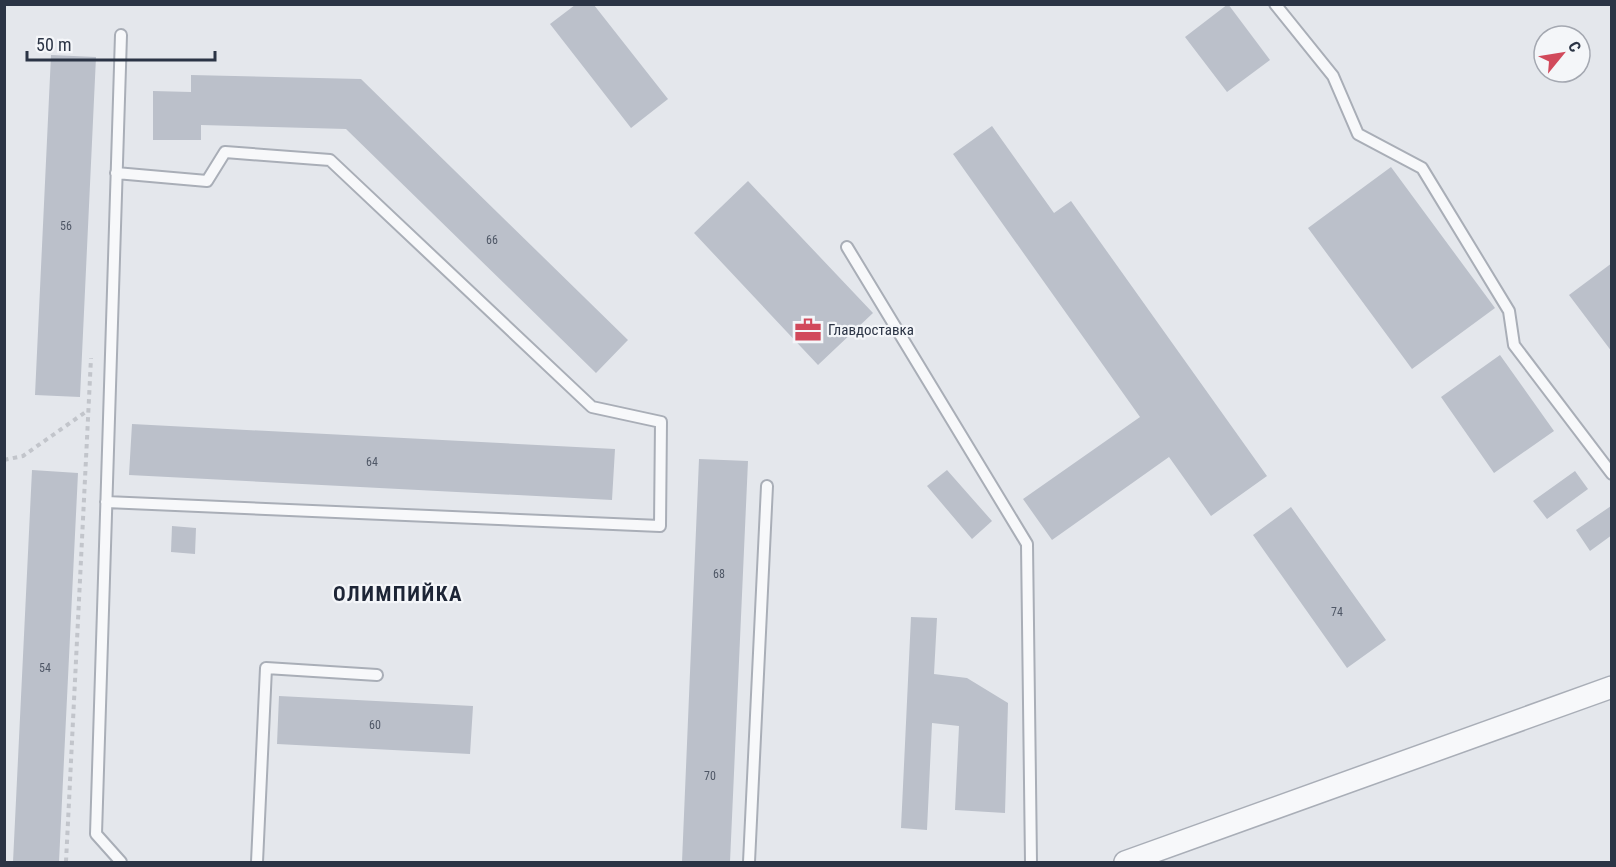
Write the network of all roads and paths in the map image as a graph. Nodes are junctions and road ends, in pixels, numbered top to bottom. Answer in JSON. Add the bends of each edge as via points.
{"nodes":[{"id":1,"x":1275,"y":4,"type":"edge"},
{"id":2,"x":121,"y":36,"type":"dead end"},
{"id":3,"x":116,"y":173,"type":"junction"},
{"id":4,"x":847,"y":247,"type":"dead end"},
{"id":5,"x":91,"y":352,"type":"dead end"},
{"id":6,"x":88,"y":411,"type":"junction"},
{"id":7,"x":4,"y":460,"type":"edge"},
{"id":8,"x":1611,"y":474,"type":"edge"},
{"id":9,"x":767,"y":486,"type":"dead end"},
{"id":10,"x":106,"y":502,"type":"junction"},
{"id":11,"x":377,"y":675,"type":"dead end"},
{"id":12,"x":1611,"y":687,"type":"edge"},
{"id":13,"x":66,"y":862,"type":"edge"},
{"id":14,"x":121,"y":862,"type":"edge"},
{"id":15,"x":257,"y":862,"type":"edge"},
{"id":16,"x":750,"y":862,"type":"edge"},
{"id":17,"x":1031,"y":862,"type":"edge"},
{"id":18,"x":1125,"y":862,"type":"edge"}],
"edges":[{"from":1,"to":8,"type":"lane","via":[[1333,76],[1358,135],[1422,168],[1509,311],[1514,345]]},
{"from":2,"to":3,"type":"lane"},
{"from":3,"to":10,"type":"lane"},
{"from":3,"to":10,"type":"lane","via":[[207,181],[225,152],[330,160],[592,407],[661,422],[660,526]]},
{"from":4,"to":17,"type":"lane","via":[[1027,544]]},
{"from":5,"to":6,"type":"path"},
{"from":6,"to":7,"type":"path","via":[[23,456]]},
{"from":6,"to":13,"type":"path"},
{"from":9,"to":16,"type":"lane"},
{"from":10,"to":14,"type":"lane","via":[[96,834]]},
{"from":11,"to":15,"type":"lane","via":[[266,668]]},
{"from":12,"to":18,"type":"street"}]}
